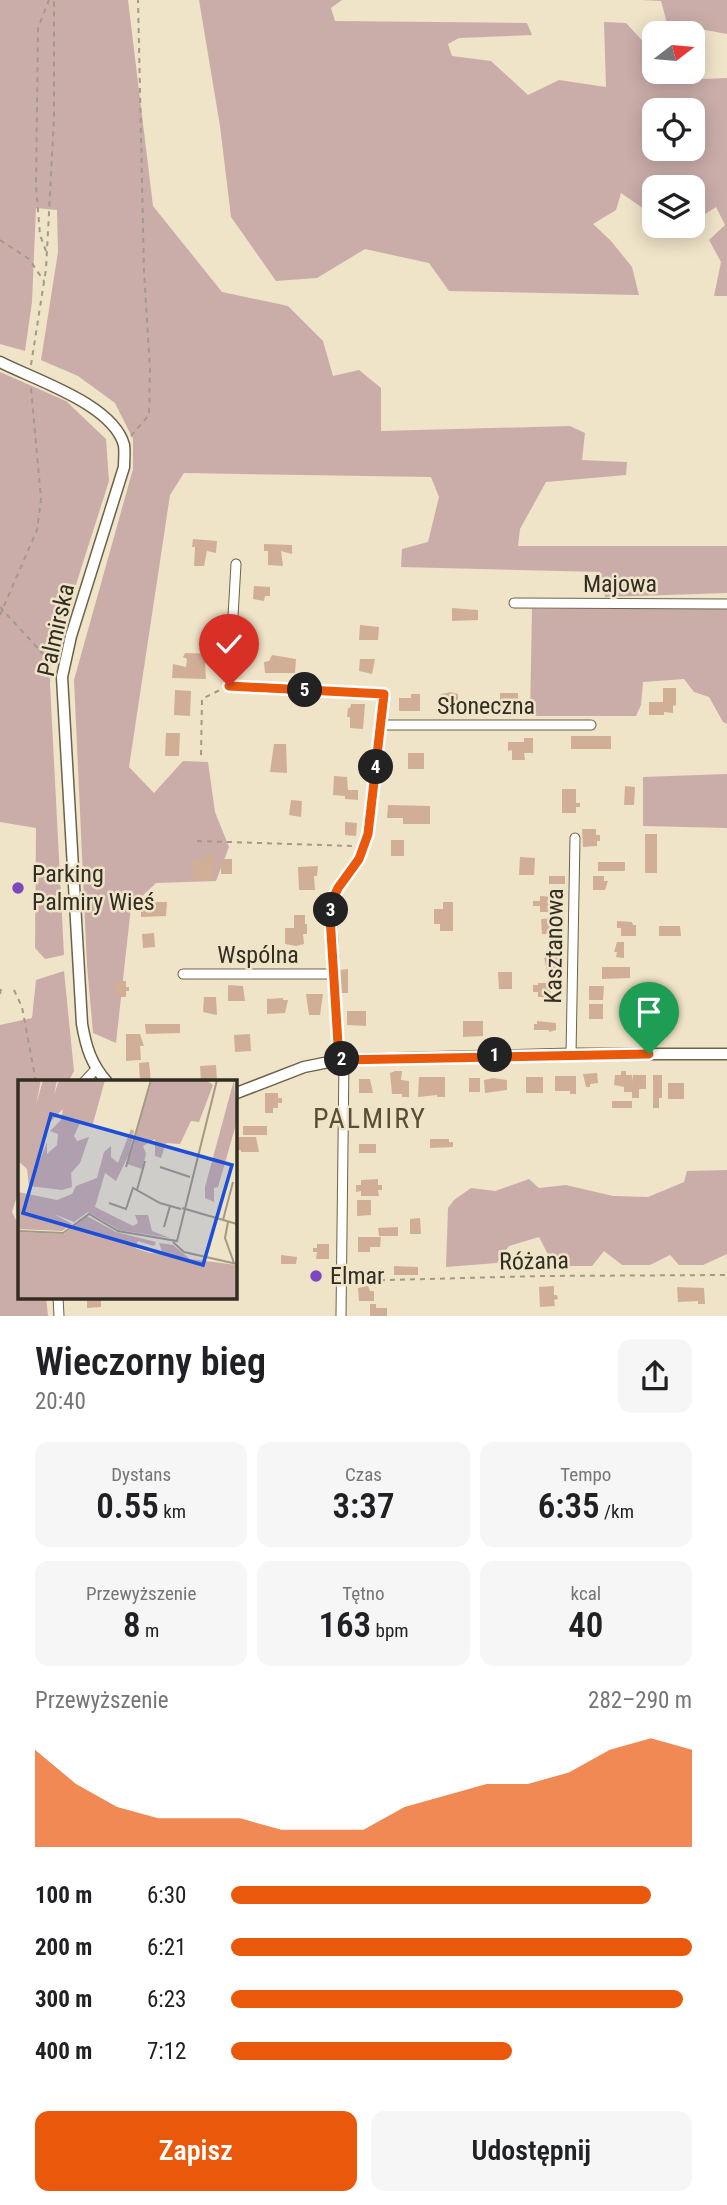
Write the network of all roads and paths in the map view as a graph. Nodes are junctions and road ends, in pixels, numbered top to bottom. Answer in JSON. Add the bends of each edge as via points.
{"nodes":[{"id":1,"x":49,"y":0,"type":"edge"},
{"id":2,"x":54,"y":0,"type":"edge"},
{"id":3,"x":138,"y":0,"type":"edge"},
{"id":4,"x":0,"y":240,"type":"edge"},
{"id":5,"x":47,"y":254,"type":"junction"},
{"id":6,"x":44,"y":281,"type":"junction"},
{"id":7,"x":0,"y":362,"type":"edge"},
{"id":8,"x":30,"y":377,"type":"junction"},
{"id":9,"x":124,"y":444,"type":"junction"},
{"id":10,"x":236,"y":564,"type":"dead end"},
{"id":11,"x":514,"y":603,"type":"dead end"},
{"id":12,"x":727,"y":604,"type":"edge"},
{"id":13,"x":0,"y":608,"type":"edge"},
{"id":14,"x":0,"y":615,"type":"edge"},
{"id":15,"x":62,"y":677,"type":"junction"},
{"id":16,"x":229,"y":686,"type":"junction"},
{"id":17,"x":381,"y":725,"type":"junction"},
{"id":18,"x":591,"y":725,"type":"dead end"},
{"id":19,"x":201,"y":755,"type":"dead end"},
{"id":20,"x":575,"y":838,"type":"dead end"},
{"id":21,"x":197,"y":841,"type":"dead end"},
{"id":22,"x":364,"y":849,"type":"junction"},
{"id":23,"x":183,"y":974,"type":"dead end"},
{"id":24,"x":333,"y":974,"type":"junction"},
{"id":25,"x":14,"y":989,"type":"dead end"},
{"id":26,"x":571,"y":1054,"type":"junction"},
{"id":27,"x":727,"y":1054,"type":"edge"},
{"id":28,"x":341,"y":1059,"type":"junction"},
{"id":29,"x":96,"y":1069,"type":"junction"},
{"id":30,"x":36,"y":1080,"type":"edge"},
{"id":31,"x":86,"y":1080,"type":"edge"},
{"id":32,"x":105,"y":1080,"type":"edge"},
{"id":33,"x":236,"y":1093,"type":"edge"},
{"id":34,"x":727,"y":1275,"type":"edge"},
{"id":35,"x":342,"y":1281,"type":"junction"},
{"id":36,"x":58,"y":1298,"type":"edge"},
{"id":37,"x":59,"y":1316,"type":"edge"},
{"id":38,"x":341,"y":1316,"type":"edge"}],
"edges":[{"from":1,"to":5,"type":"path","via":[[38,29],[36,186],[40,235]]},
{"from":2,"to":5,"type":"path"},
{"from":3,"to":9,"type":"path","via":[[149,415]]},
{"from":4,"to":6,"type":"path","via":[[29,259]]},
{"from":5,"to":6,"type":"path"},
{"from":6,"to":8,"type":"path"},
{"from":7,"to":8,"type":"street"},
{"from":8,"to":9,"type":"street","via":[[83,400],[106,416]]},
{"from":8,"to":13,"type":"path","via":[[40,509],[37,530]]},
{"from":9,"to":15,"type":"street","name":"Palmirska","via":[[124,467]]},
{"from":10,"to":16,"type":"street"},
{"from":11,"to":12,"type":"street","name":"Majowa"},
{"from":13,"to":14,"type":"path"},
{"from":13,"to":15,"type":"path"},
{"from":15,"to":29,"type":"street","name":"Palmirska","via":[[82,1024]]},
{"from":16,"to":17,"type":"street","via":[[384,694]]},
{"from":16,"to":19,"type":"path","via":[[202,699]]},
{"from":17,"to":18,"type":"street","name":"Słoneczna"},
{"from":17,"to":22,"type":"street"},
{"from":20,"to":26,"type":"street","name":"Kasztanowa"},
{"from":21,"to":22,"type":"path"},
{"from":22,"to":24,"type":"street","via":[[331,903]]},
{"from":23,"to":24,"type":"street","name":"Wspólna"},
{"from":24,"to":28,"type":"street"},
{"from":25,"to":30,"type":"path","via":[[22,1007]]},
{"from":26,"to":27,"type":"street"},
{"from":26,"to":28,"type":"street"},
{"from":28,"to":33,"type":"street","via":[[304,1067]]},
{"from":28,"to":35,"type":"street"},
{"from":29,"to":31,"type":"street"},
{"from":29,"to":32,"type":"street"},
{"from":34,"to":35,"type":"path","name":"Różana"},
{"from":35,"to":38,"type":"street"},
{"from":36,"to":37,"type":"street"}]}
